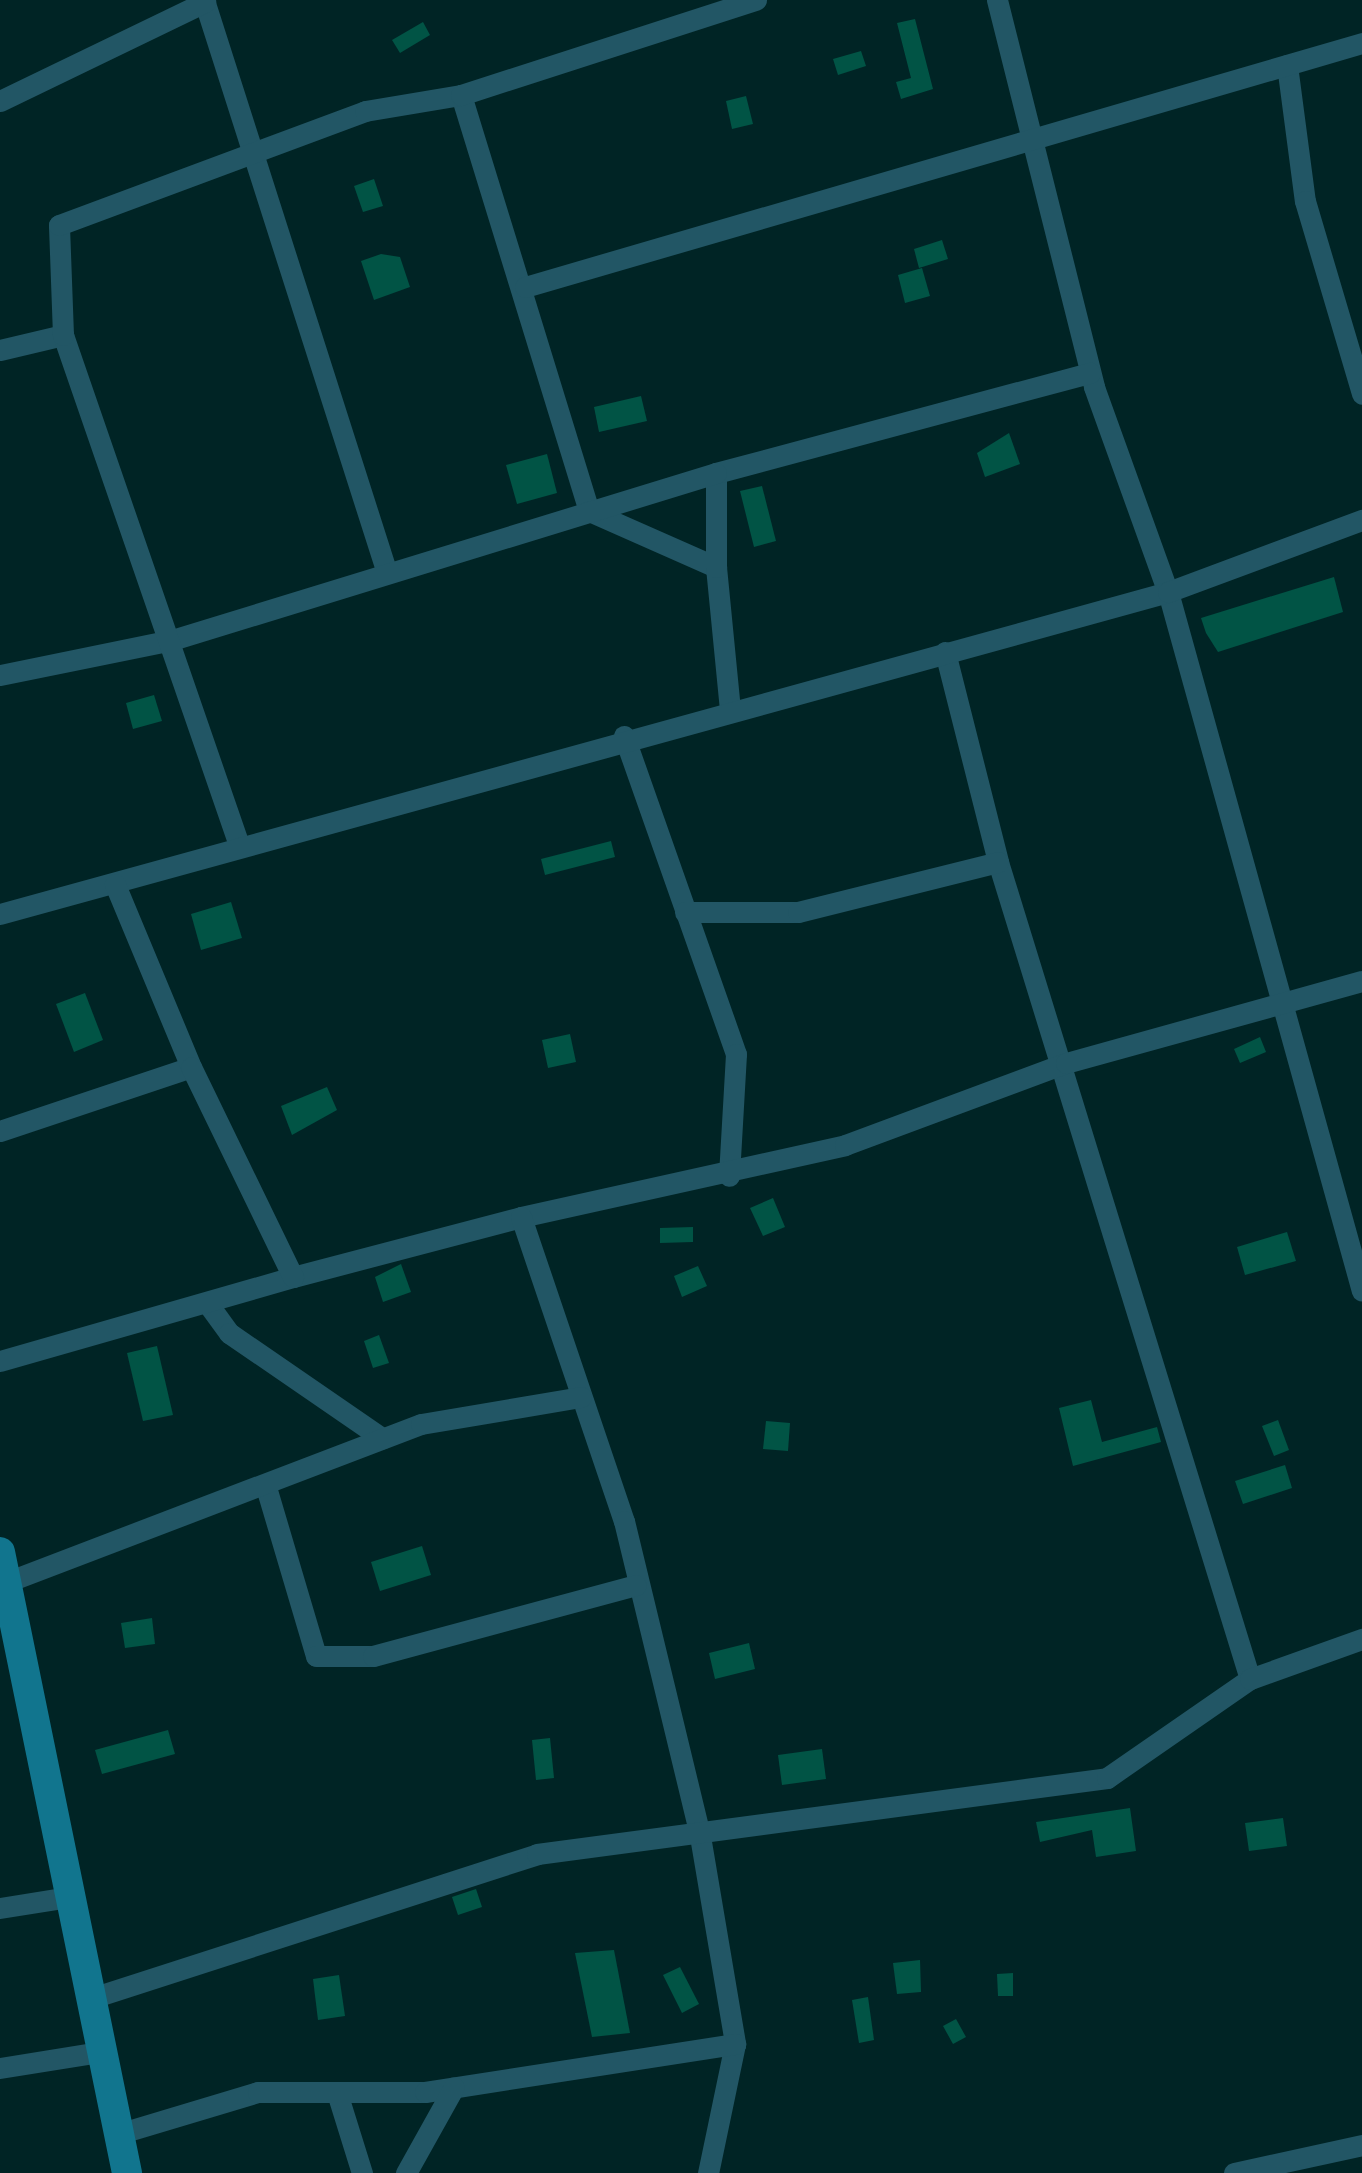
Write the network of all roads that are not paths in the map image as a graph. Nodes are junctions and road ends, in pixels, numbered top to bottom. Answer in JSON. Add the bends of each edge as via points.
{"nodes":[{"id":1,"x":756,"y":0,"type":"edge"},
{"id":2,"x":997,"y":0,"type":"edge"},
{"id":3,"x":204,"y":1,"type":"edge"},
{"id":4,"x":1362,"y":43,"type":"edge"},
{"id":5,"x":1287,"y":65,"type":"junction"},
{"id":6,"x":461,"y":95,"type":"junction"},
{"id":7,"x":0,"y":101,"type":"edge"},
{"id":8,"x":1036,"y":141,"type":"junction"},
{"id":9,"x":258,"y":152,"type":"junction"},
{"id":10,"x":526,"y":287,"type":"junction"},
{"id":11,"x":63,"y":335,"type":"junction"},
{"id":12,"x":0,"y":350,"type":"edge"},
{"id":13,"x":1090,"y":373,"type":"junction"},
{"id":14,"x":1362,"y":394,"type":"edge"},
{"id":15,"x":716,"y":473,"type":"junction"},
{"id":16,"x":589,"y":511,"type":"junction"},
{"id":17,"x":1362,"y":520,"type":"edge"},
{"id":18,"x":716,"y":567,"type":"junction"},
{"id":19,"x":386,"y":570,"type":"junction"},
{"id":20,"x":1168,"y":592,"type":"junction"},
{"id":21,"x":172,"y":640,"type":"junction"},
{"id":22,"x":946,"y":652,"type":"junction"},
{"id":23,"x":0,"y":675,"type":"edge"},
{"id":24,"x":730,"y":711,"type":"junction"},
{"id":25,"x":624,"y":736,"type":"junction"},
{"id":26,"x":239,"y":845,"type":"junction"},
{"id":27,"x":998,"y":862,"type":"junction"},
{"id":28,"x":115,"y":884,"type":"junction"},
{"id":29,"x":686,"y":912,"type":"junction"},
{"id":30,"x":0,"y":914,"type":"edge"},
{"id":31,"x":1362,"y":981,"type":"edge"},
{"id":32,"x":1288,"y":1009,"type":"junction"},
{"id":33,"x":1066,"y":1063,"type":"junction"},
{"id":34,"x":190,"y":1067,"type":"junction"},
{"id":35,"x":0,"y":1131,"type":"edge"},
{"id":36,"x":729,"y":1176,"type":"junction"},
{"id":37,"x":521,"y":1217,"type":"junction"},
{"id":38,"x":293,"y":1277,"type":"junction"},
{"id":39,"x":1362,"y":1292,"type":"edge"},
{"id":40,"x":208,"y":1304,"type":"junction"},
{"id":41,"x":0,"y":1361,"type":"edge"},
{"id":42,"x":581,"y":1397,"type":"junction"},
{"id":43,"x":382,"y":1438,"type":"junction"},
{"id":44,"x":266,"y":1487,"type":"junction"},
{"id":45,"x":4,"y":1567,"type":"edge"},
{"id":46,"x":636,"y":1586,"type":"junction"},
{"id":47,"x":1362,"y":1639,"type":"edge"},
{"id":48,"x":1250,"y":1679,"type":"junction"},
{"id":49,"x":700,"y":1836,"type":"junction"},
{"id":50,"x":63,"y":1898,"type":"junction"},
{"id":51,"x":0,"y":1908,"type":"edge"},
{"id":52,"x":92,"y":1997,"type":"junction"},
{"id":53,"x":735,"y":2044,"type":"junction"},
{"id":54,"x":99,"y":2052,"type":"junction"},
{"id":55,"x":0,"y":2068,"type":"edge"},
{"id":56,"x":454,"y":2087,"type":"junction"},
{"id":57,"x":338,"y":2096,"type":"junction"},
{"id":58,"x":118,"y":2134,"type":"junction"},
{"id":59,"x":1362,"y":2145,"type":"edge"},
{"id":60,"x":1297,"y":2164,"type":"edge"},
{"id":61,"x":128,"y":2173,"type":"edge"},
{"id":62,"x":362,"y":2173,"type":"edge"},
{"id":63,"x":406,"y":2173,"type":"edge"},
{"id":64,"x":708,"y":2173,"type":"edge"},
{"id":65,"x":1234,"y":2173,"type":"edge"}],
"edges":[{"from":1,"to":6,"type":"street"},
{"from":2,"to":8,"type":"street"},
{"from":3,"to":7,"type":"street"},
{"from":3,"to":9,"type":"street"},
{"from":4,"to":5,"type":"street"},
{"from":5,"to":8,"type":"street"},
{"from":5,"to":14,"type":"street","via":[[1305,200]]},
{"from":6,"to":9,"type":"street","via":[[365,111]]},
{"from":6,"to":10,"type":"street"},
{"from":8,"to":10,"type":"street"},
{"from":8,"to":13,"type":"street"},
{"from":9,"to":11,"type":"street","via":[[59,226]]},
{"from":9,"to":19,"type":"street"},
{"from":10,"to":16,"type":"street"},
{"from":11,"to":12,"type":"street"},
{"from":11,"to":21,"type":"street"},
{"from":13,"to":15,"type":"street"},
{"from":13,"to":20,"type":"street"},
{"from":15,"to":16,"type":"street"},
{"from":15,"to":18,"type":"street"},
{"from":16,"to":18,"type":"street"},
{"from":16,"to":19,"type":"street"},
{"from":17,"to":20,"type":"street"},
{"from":18,"to":24,"type":"street"},
{"from":19,"to":21,"type":"street"},
{"from":20,"to":22,"type":"street"},
{"from":20,"to":32,"type":"street"},
{"from":21,"to":23,"type":"street"},
{"from":21,"to":26,"type":"street"},
{"from":22,"to":24,"type":"street"},
{"from":22,"to":27,"type":"street"},
{"from":24,"to":25,"type":"street"},
{"from":25,"to":26,"type":"street"},
{"from":25,"to":29,"type":"street"},
{"from":26,"to":28,"type":"street"},
{"from":27,"to":29,"type":"street","via":[[798,912]]},
{"from":27,"to":33,"type":"street"},
{"from":28,"to":30,"type":"street"},
{"from":28,"to":34,"type":"street"},
{"from":29,"to":36,"type":"street","via":[[736,1054]]},
{"from":31,"to":32,"type":"street"},
{"from":32,"to":33,"type":"street"},
{"from":32,"to":39,"type":"street"},
{"from":33,"to":36,"type":"street"},
{"from":33,"to":48,"type":"street"},
{"from":34,"to":35,"type":"street"},
{"from":34,"to":38,"type":"street"},
{"from":36,"to":37,"type":"street"},
{"from":37,"to":38,"type":"street"},
{"from":37,"to":42,"type":"street"},
{"from":38,"to":40,"type":"street"},
{"from":40,"to":41,"type":"street"},
{"from":40,"to":43,"type":"street","via":[[230,1333]]},
{"from":42,"to":43,"type":"street"},
{"from":42,"to":46,"type":"street"},
{"from":43,"to":44,"type":"street"},
{"from":44,"to":45,"type":"street"},
{"from":44,"to":46,"type":"street","via":[[316,1656],[373,1656]]},
{"from":45,"to":50,"type":"street"},
{"from":46,"to":49,"type":"street"},
{"from":47,"to":48,"type":"street"},
{"from":48,"to":49,"type":"street","via":[[1107,1778]]},
{"from":49,"to":52,"type":"street","via":[[537,1854]]},
{"from":49,"to":53,"type":"street"},
{"from":50,"to":51,"type":"street"},
{"from":50,"to":52,"type":"street"},
{"from":52,"to":54,"type":"street"},
{"from":53,"to":56,"type":"street"},
{"from":53,"to":64,"type":"street"},
{"from":54,"to":55,"type":"street"},
{"from":54,"to":58,"type":"street"},
{"from":56,"to":57,"type":"street"},
{"from":56,"to":63,"type":"street"},
{"from":57,"to":58,"type":"street","via":[[258,2092]]},
{"from":57,"to":62,"type":"street"},
{"from":58,"to":61,"type":"street"},
{"from":59,"to":60,"type":"street"},
{"from":60,"to":65,"type":"street"}]}
